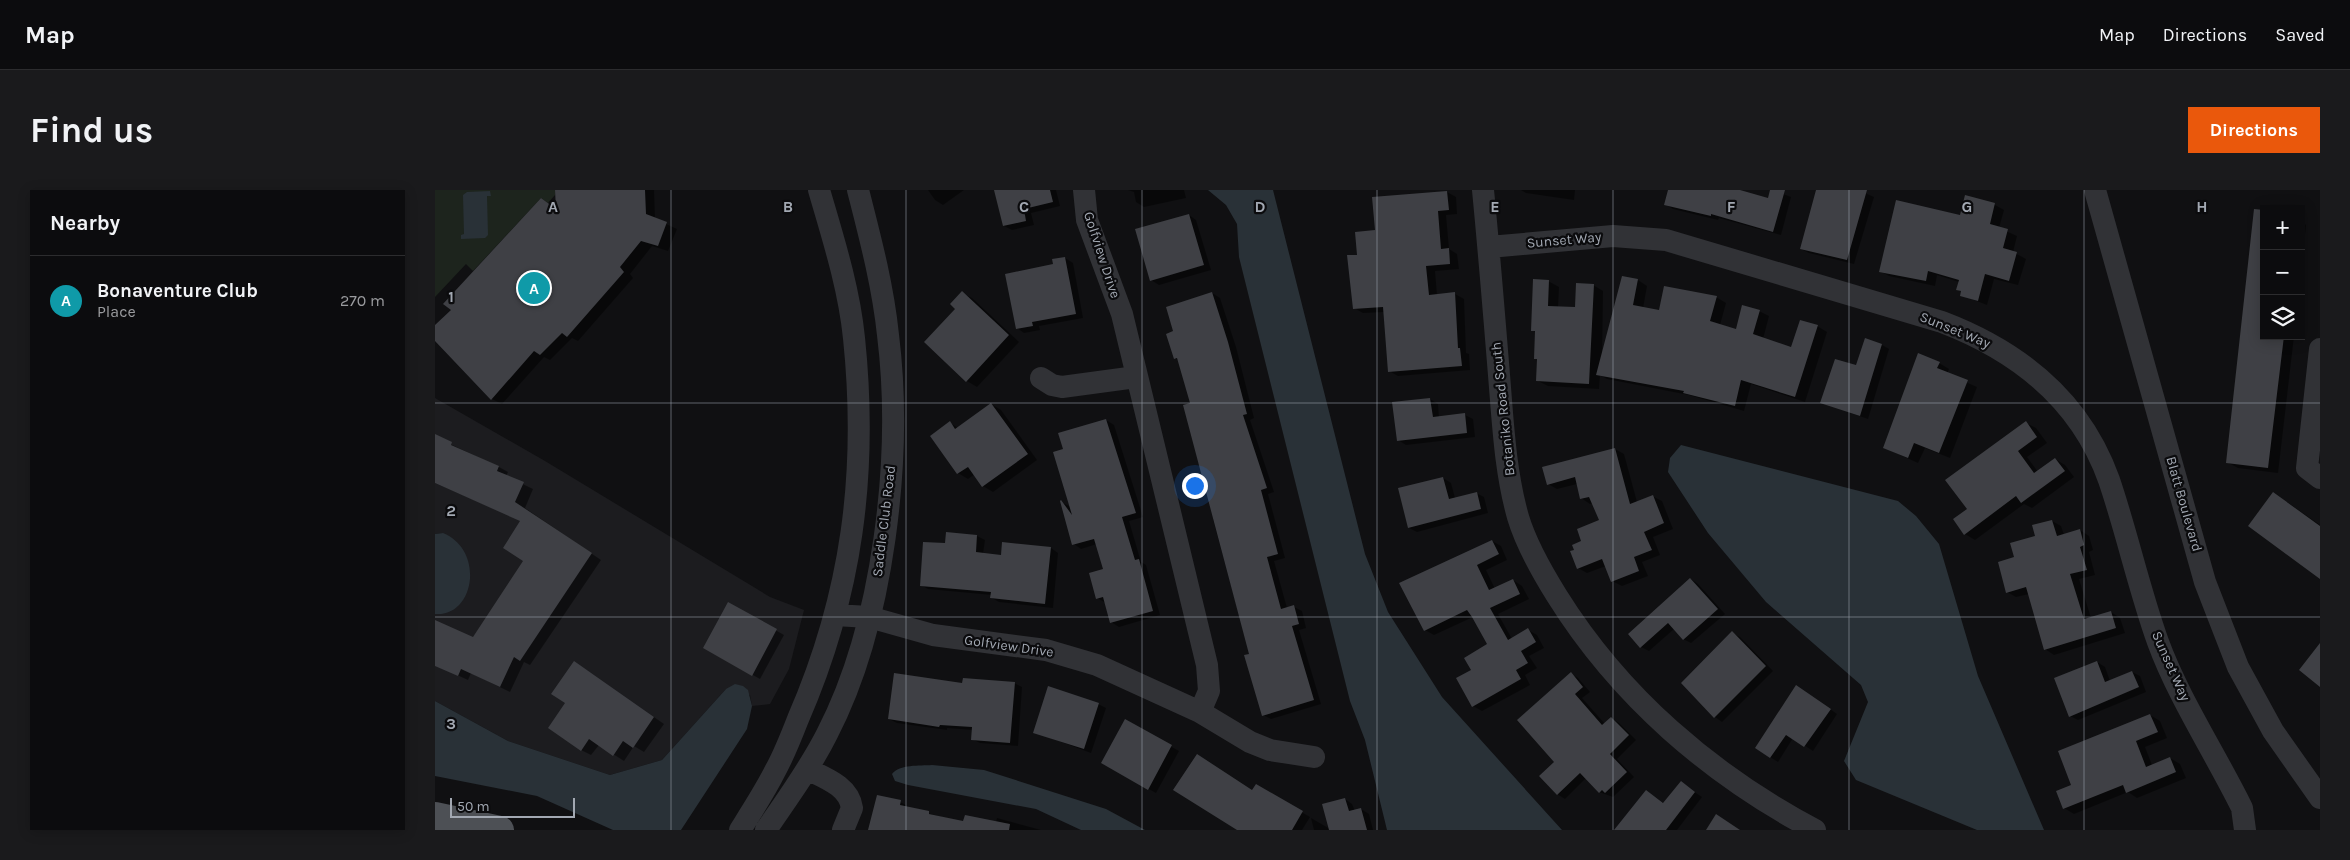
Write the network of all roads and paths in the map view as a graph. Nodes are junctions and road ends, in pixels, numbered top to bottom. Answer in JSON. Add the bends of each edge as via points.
{"nodes":[{"id":1,"x":819,"y":190,"type":"edge"},
{"id":2,"x":858,"y":190,"type":"edge"},
{"id":3,"x":1084,"y":190,"type":"edge"},
{"id":4,"x":1483,"y":190,"type":"edge"},
{"id":5,"x":2095,"y":190,"type":"edge"},
{"id":6,"x":1489,"y":247,"type":"junction"},
{"id":7,"x":2320,"y":349,"type":"edge"},
{"id":8,"x":1136,"y":377,"type":"junction"},
{"id":9,"x":1041,"y":378,"type":"dead end"},
{"id":10,"x":2320,"y":478,"type":"edge"},
{"id":11,"x":835,"y":615,"type":"junction"},
{"id":12,"x":869,"y":617,"type":"junction"},
{"id":13,"x":1200,"y":712,"type":"junction"},
{"id":14,"x":1314,"y":757,"type":"dead end"},
{"id":15,"x":807,"y":769,"type":"junction"},
{"id":16,"x":2313,"y":773,"type":"edge"},
{"id":17,"x":2320,"y":798,"type":"edge"},
{"id":18,"x":435,"y":816,"type":"edge"},
{"id":19,"x":500,"y":830,"type":"edge"},
{"id":20,"x":740,"y":830,"type":"edge"},
{"id":21,"x":766,"y":830,"type":"edge"},
{"id":22,"x":843,"y":830,"type":"edge"},
{"id":23,"x":1815,"y":830,"type":"edge"},
{"id":24,"x":2245,"y":830,"type":"edge"}],
"edges":[{"from":1,"to":11,"type":"street","via":[[854,336],[859,416],[856,505],[848,565]]},
{"from":2,"to":12,"type":"street","name":"Saddle Club Road","via":[[888,335],[893,441],[883,549]]},
{"from":3,"to":8,"type":"street","name":"Golfview Drive","via":[[1087,220],[1122,314]]},
{"from":4,"to":6,"type":"street","name":"Botaniko Road South"},
{"from":5,"to":16,"type":"street","name":"Blatt Boulevard","via":[[2205,582],[2238,667],[2273,731]]},
{"from":6,"to":23,"type":"street","name":"Botaniko Road South","via":[[1506,460],[1518,518],[1543,573],[1601,658],[1672,733],[1731,779]]},
{"from":6,"to":24,"type":"street","name":"Sunset Way","via":[[1613,236],[1666,240],[1942,322],[1978,336],[2039,375],[2079,421],[2108,478],[2158,643],[2242,808]]},
{"from":7,"to":10,"type":"street","via":[[2307,468]]},
{"from":8,"to":9,"type":"street","via":[[1067,387],[1052,385]]},
{"from":8,"to":13,"type":"street","name":"Golfview Drive","via":[[1207,664],[1209,692]]},
{"from":11,"to":12,"type":"street","name":"Golfview Drive"},
{"from":11,"to":20,"type":"street","via":[[814,682],[780,762]]},
{"from":12,"to":13,"type":"street","name":"Golfview Drive","via":[[933,635],[1046,650],[1097,665]]},
{"from":12,"to":15,"type":"street","name":"Saddle Club Road","via":[[864,643],[828,733]]},
{"from":13,"to":14,"type":"street","name":"Golfview Drive","via":[[1269,750]]},
{"from":15,"to":21,"type":"street","name":"Saddle Club Road"},
{"from":15,"to":22,"type":"street","via":[[835,784],[848,796],[852,808]]},
{"from":16,"to":17,"type":"street","name":"Blatt Boulevard"},
{"from":18,"to":19,"type":"main road"}]}
